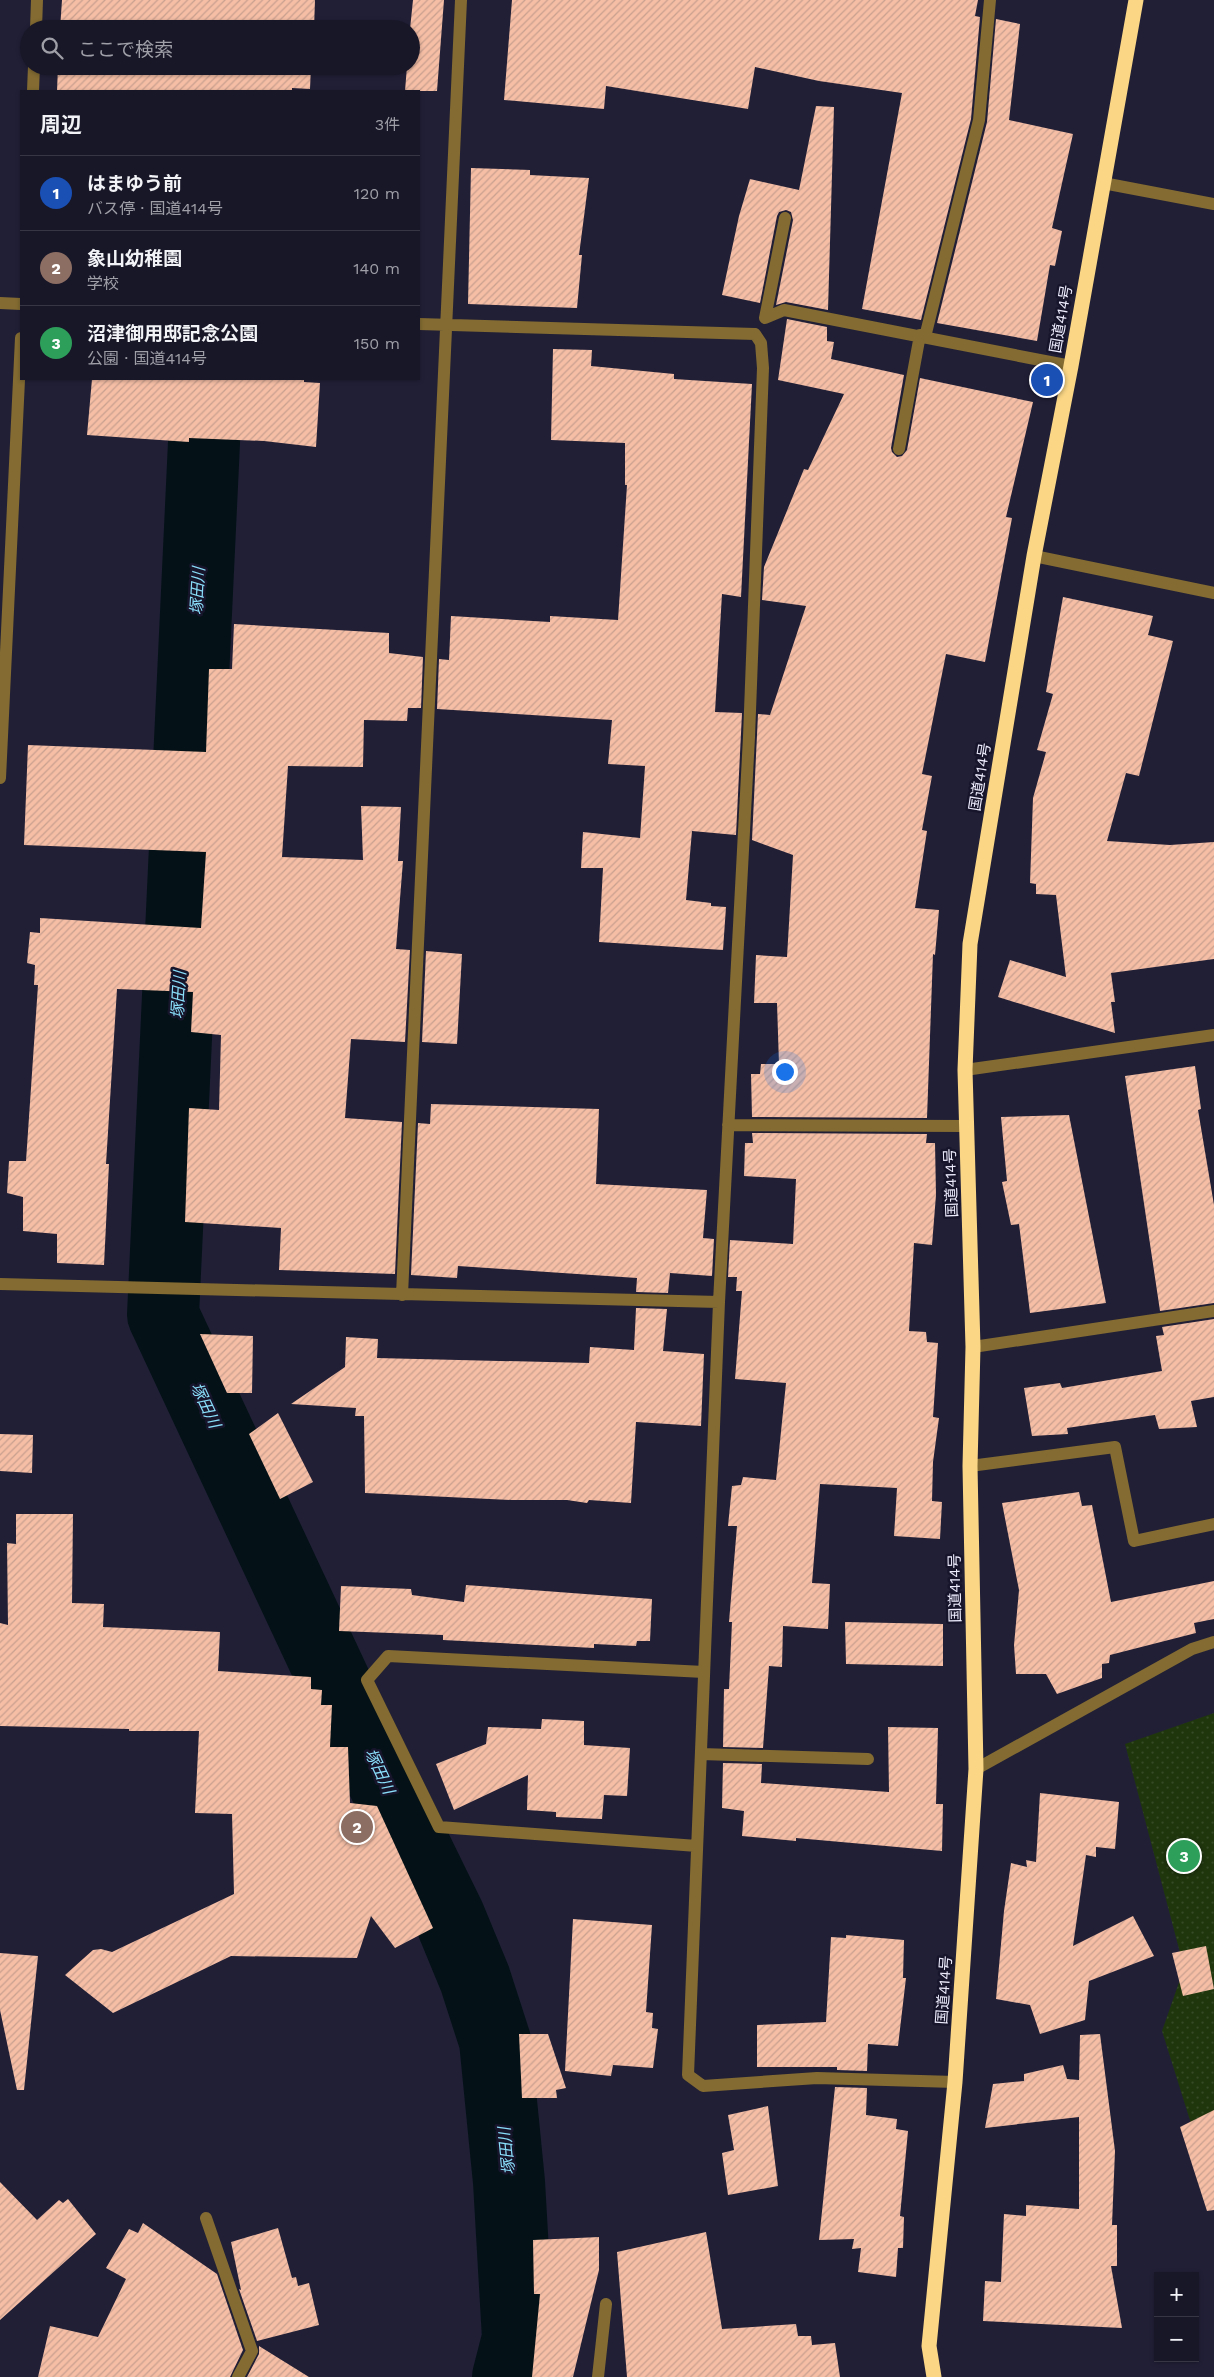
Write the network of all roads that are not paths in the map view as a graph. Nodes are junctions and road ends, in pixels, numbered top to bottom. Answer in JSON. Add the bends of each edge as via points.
{"nodes":[{"id":1,"x":37,"y":0,"type":"edge"},
{"id":2,"x":461,"y":0,"type":"edge"},
{"id":3,"x":990,"y":0,"type":"edge"},
{"id":4,"x":1136,"y":0,"type":"edge"},
{"id":5,"x":36,"y":20,"type":"edge"},
{"id":6,"x":34,"y":75,"type":"edge"},
{"id":7,"x":33,"y":90,"type":"edge"},
{"id":8,"x":1103,"y":183,"type":"junction"},
{"id":9,"x":1214,"y":204,"type":"edge"},
{"id":10,"x":785,"y":218,"type":"dead end"},
{"id":11,"x":0,"y":303,"type":"edge"},
{"id":12,"x":20,"y":304,"type":"edge"},
{"id":13,"x":766,"y":318,"type":"junction"},
{"id":14,"x":420,"y":324,"type":"edge"},
{"id":15,"x":446,"y":326,"type":"junction"},
{"id":16,"x":755,"y":334,"type":"junction"},
{"id":17,"x":922,"y":336,"type":"junction"},
{"id":18,"x":20,"y":359,"type":"edge"},
{"id":19,"x":1070,"y":366,"type":"junction"},
{"id":20,"x":899,"y":449,"type":"dead end"},
{"id":21,"x":1034,"y":556,"type":"junction"},
{"id":22,"x":1214,"y":593,"type":"edge"},
{"id":23,"x":0,"y":778,"type":"edge"},
{"id":24,"x":1214,"y":1035,"type":"edge"},
{"id":25,"x":964,"y":1070,"type":"junction"},
{"id":26,"x":728,"y":1125,"type":"junction"},
{"id":27,"x":966,"y":1126,"type":"junction"},
{"id":28,"x":0,"y":1284,"type":"edge"},
{"id":29,"x":402,"y":1296,"type":"junction"},
{"id":30,"x":720,"y":1302,"type":"junction"},
{"id":31,"x":1214,"y":1311,"type":"edge"},
{"id":32,"x":973,"y":1347,"type":"junction"},
{"id":33,"x":970,"y":1466,"type":"junction"},
{"id":34,"x":1214,"y":1524,"type":"edge"},
{"id":35,"x":1214,"y":1642,"type":"edge"},
{"id":36,"x":704,"y":1672,"type":"junction"},
{"id":37,"x":701,"y":1754,"type":"junction"},
{"id":38,"x":868,"y":1759,"type":"dead end"},
{"id":39,"x":976,"y":1769,"type":"junction"},
{"id":40,"x":697,"y":1846,"type":"junction"},
{"id":41,"x":955,"y":2082,"type":"junction"},
{"id":42,"x":206,"y":2218,"type":"dead end"},
{"id":43,"x":606,"y":2304,"type":"dead end"},
{"id":44,"x":238,"y":2377,"type":"edge"},
{"id":45,"x":598,"y":2377,"type":"edge"},
{"id":46,"x":934,"y":2377,"type":"edge"}],
"edges":[{"from":1,"to":5,"type":"street"},
{"from":2,"to":15,"type":"street"},
{"from":3,"to":17,"type":"street","via":[[979,120]]},
{"from":4,"to":8,"type":"highway","name":"国道414号"},
{"from":6,"to":7,"type":"street"},
{"from":8,"to":9,"type":"street"},
{"from":8,"to":19,"type":"highway","name":"国道414号"},
{"from":10,"to":13,"type":"street"},
{"from":11,"to":12,"type":"street"},
{"from":13,"to":16,"type":"street"},
{"from":13,"to":17,"type":"street","via":[[784,310]]},
{"from":14,"to":15,"type":"street"},
{"from":15,"to":16,"type":"street"},
{"from":15,"to":29,"type":"street"},
{"from":16,"to":26,"type":"street","via":[[761,343],[763,368],[749,736]]},
{"from":17,"to":19,"type":"street"},
{"from":17,"to":20,"type":"street"},
{"from":18,"to":23,"type":"street"},
{"from":19,"to":21,"type":"highway","name":"国道414号"},
{"from":21,"to":22,"type":"street"},
{"from":21,"to":25,"type":"highway","name":"国道414号","via":[[970,944]]},
{"from":24,"to":25,"type":"street"},
{"from":25,"to":27,"type":"highway","name":"国道414号"},
{"from":26,"to":27,"type":"street"},
{"from":26,"to":30,"type":"street"},
{"from":27,"to":32,"type":"highway","name":"国道414号"},
{"from":28,"to":29,"type":"street"},
{"from":29,"to":30,"type":"street"},
{"from":30,"to":36,"type":"street"},
{"from":31,"to":32,"type":"street"},
{"from":32,"to":33,"type":"highway","name":"国道414号"},
{"from":33,"to":34,"type":"street","via":[[1115,1447],[1134,1541]]},
{"from":33,"to":39,"type":"highway","name":"国道414号"},
{"from":35,"to":39,"type":"street","via":[[1192,1650]]},
{"from":36,"to":37,"type":"street"},
{"from":36,"to":40,"type":"street","via":[[388,1656],[367,1680],[439,1827]]},
{"from":37,"to":38,"type":"street"},
{"from":37,"to":40,"type":"street"},
{"from":39,"to":41,"type":"highway","name":"国道414号"},
{"from":40,"to":41,"type":"street","via":[[688,2075],[703,2086],[817,2078]]},
{"from":41,"to":46,"type":"highway","name":"国道414号","via":[[930,2346]]},
{"from":42,"to":44,"type":"street","via":[[252,2351]]},
{"from":43,"to":45,"type":"street"}]}
